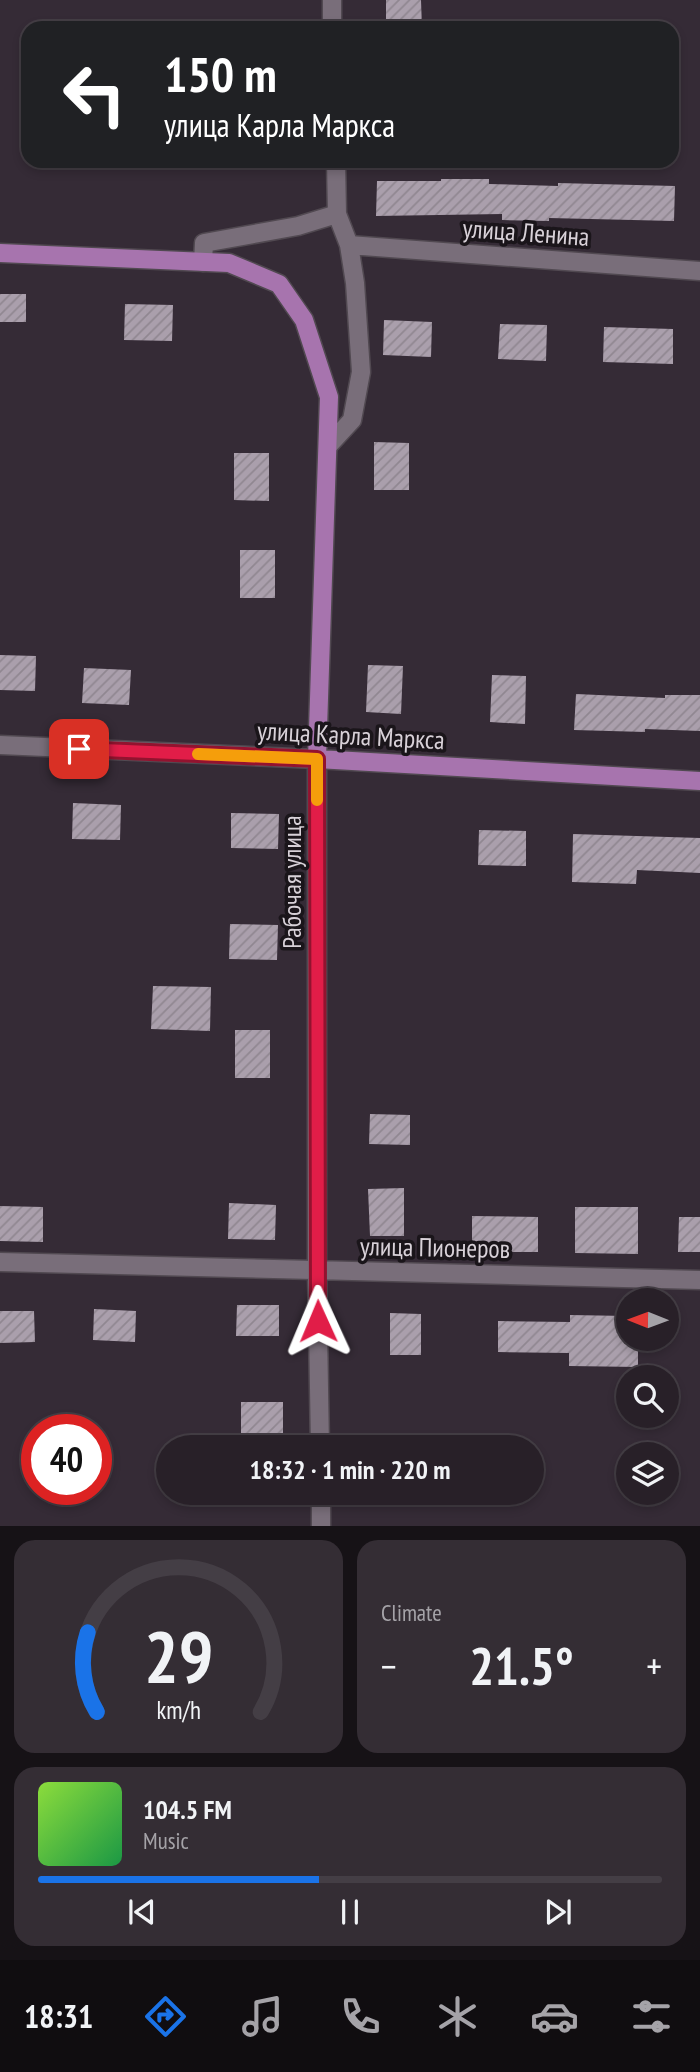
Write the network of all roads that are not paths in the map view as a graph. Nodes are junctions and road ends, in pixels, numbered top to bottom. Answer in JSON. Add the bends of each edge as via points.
{"nodes":[{"id":1,"x":332,"y":0,"type":"edge"},
{"id":2,"x":332,"y":21,"type":"edge"},
{"id":3,"x":336,"y":168,"type":"edge"},
{"id":4,"x":337,"y":214,"type":"junction"},
{"id":5,"x":349,"y":245,"type":"junction"},
{"id":6,"x":0,"y":253,"type":"edge"},
{"id":7,"x":203,"y":262,"type":"junction"},
{"id":8,"x":700,"y":271,"type":"edge"},
{"id":9,"x":328,"y":446,"type":"junction"},
{"id":10,"x":0,"y":746,"type":"edge"},
{"id":11,"x":317,"y":759,"type":"junction"},
{"id":12,"x":700,"y":781,"type":"edge"},
{"id":13,"x":0,"y":1262,"type":"edge"},
{"id":14,"x":317,"y":1270,"type":"junction"},
{"id":15,"x":700,"y":1280,"type":"edge"},
{"id":16,"x":320,"y":1435,"type":"edge"},
{"id":17,"x":321,"y":1505,"type":"edge"},
{"id":18,"x":321,"y":1526,"type":"edge"}],
"edges":[{"from":1,"to":2,"type":"street"},
{"from":3,"to":4,"type":"street"},
{"from":4,"to":5,"type":"street"},
{"from":4,"to":7,"type":"street","via":[[205,243]]},
{"from":5,"to":8,"type":"street","name":"улица Ленина"},
{"from":5,"to":9,"type":"street","via":[[361,372],[352,420]]},
{"from":6,"to":7,"type":"main road"},
{"from":7,"to":9,"type":"main road","name":"Рабочая улица","via":[[229,263],[279,284],[304,320],[330,397]]},
{"from":9,"to":11,"type":"main road","name":"Рабочая улица"},
{"from":10,"to":11,"type":"street","name":"улица Карла Маркса"},
{"from":11,"to":12,"type":"main road","name":"улица Карла Маркса"},
{"from":11,"to":14,"type":"street","name":"Рабочая улица"},
{"from":13,"to":14,"type":"street","name":"улица Пионеров"},
{"from":14,"to":15,"type":"street","name":"улица Пионеров"},
{"from":14,"to":16,"type":"street","name":"Рабочая улица"},
{"from":17,"to":18,"type":"street"}]}
